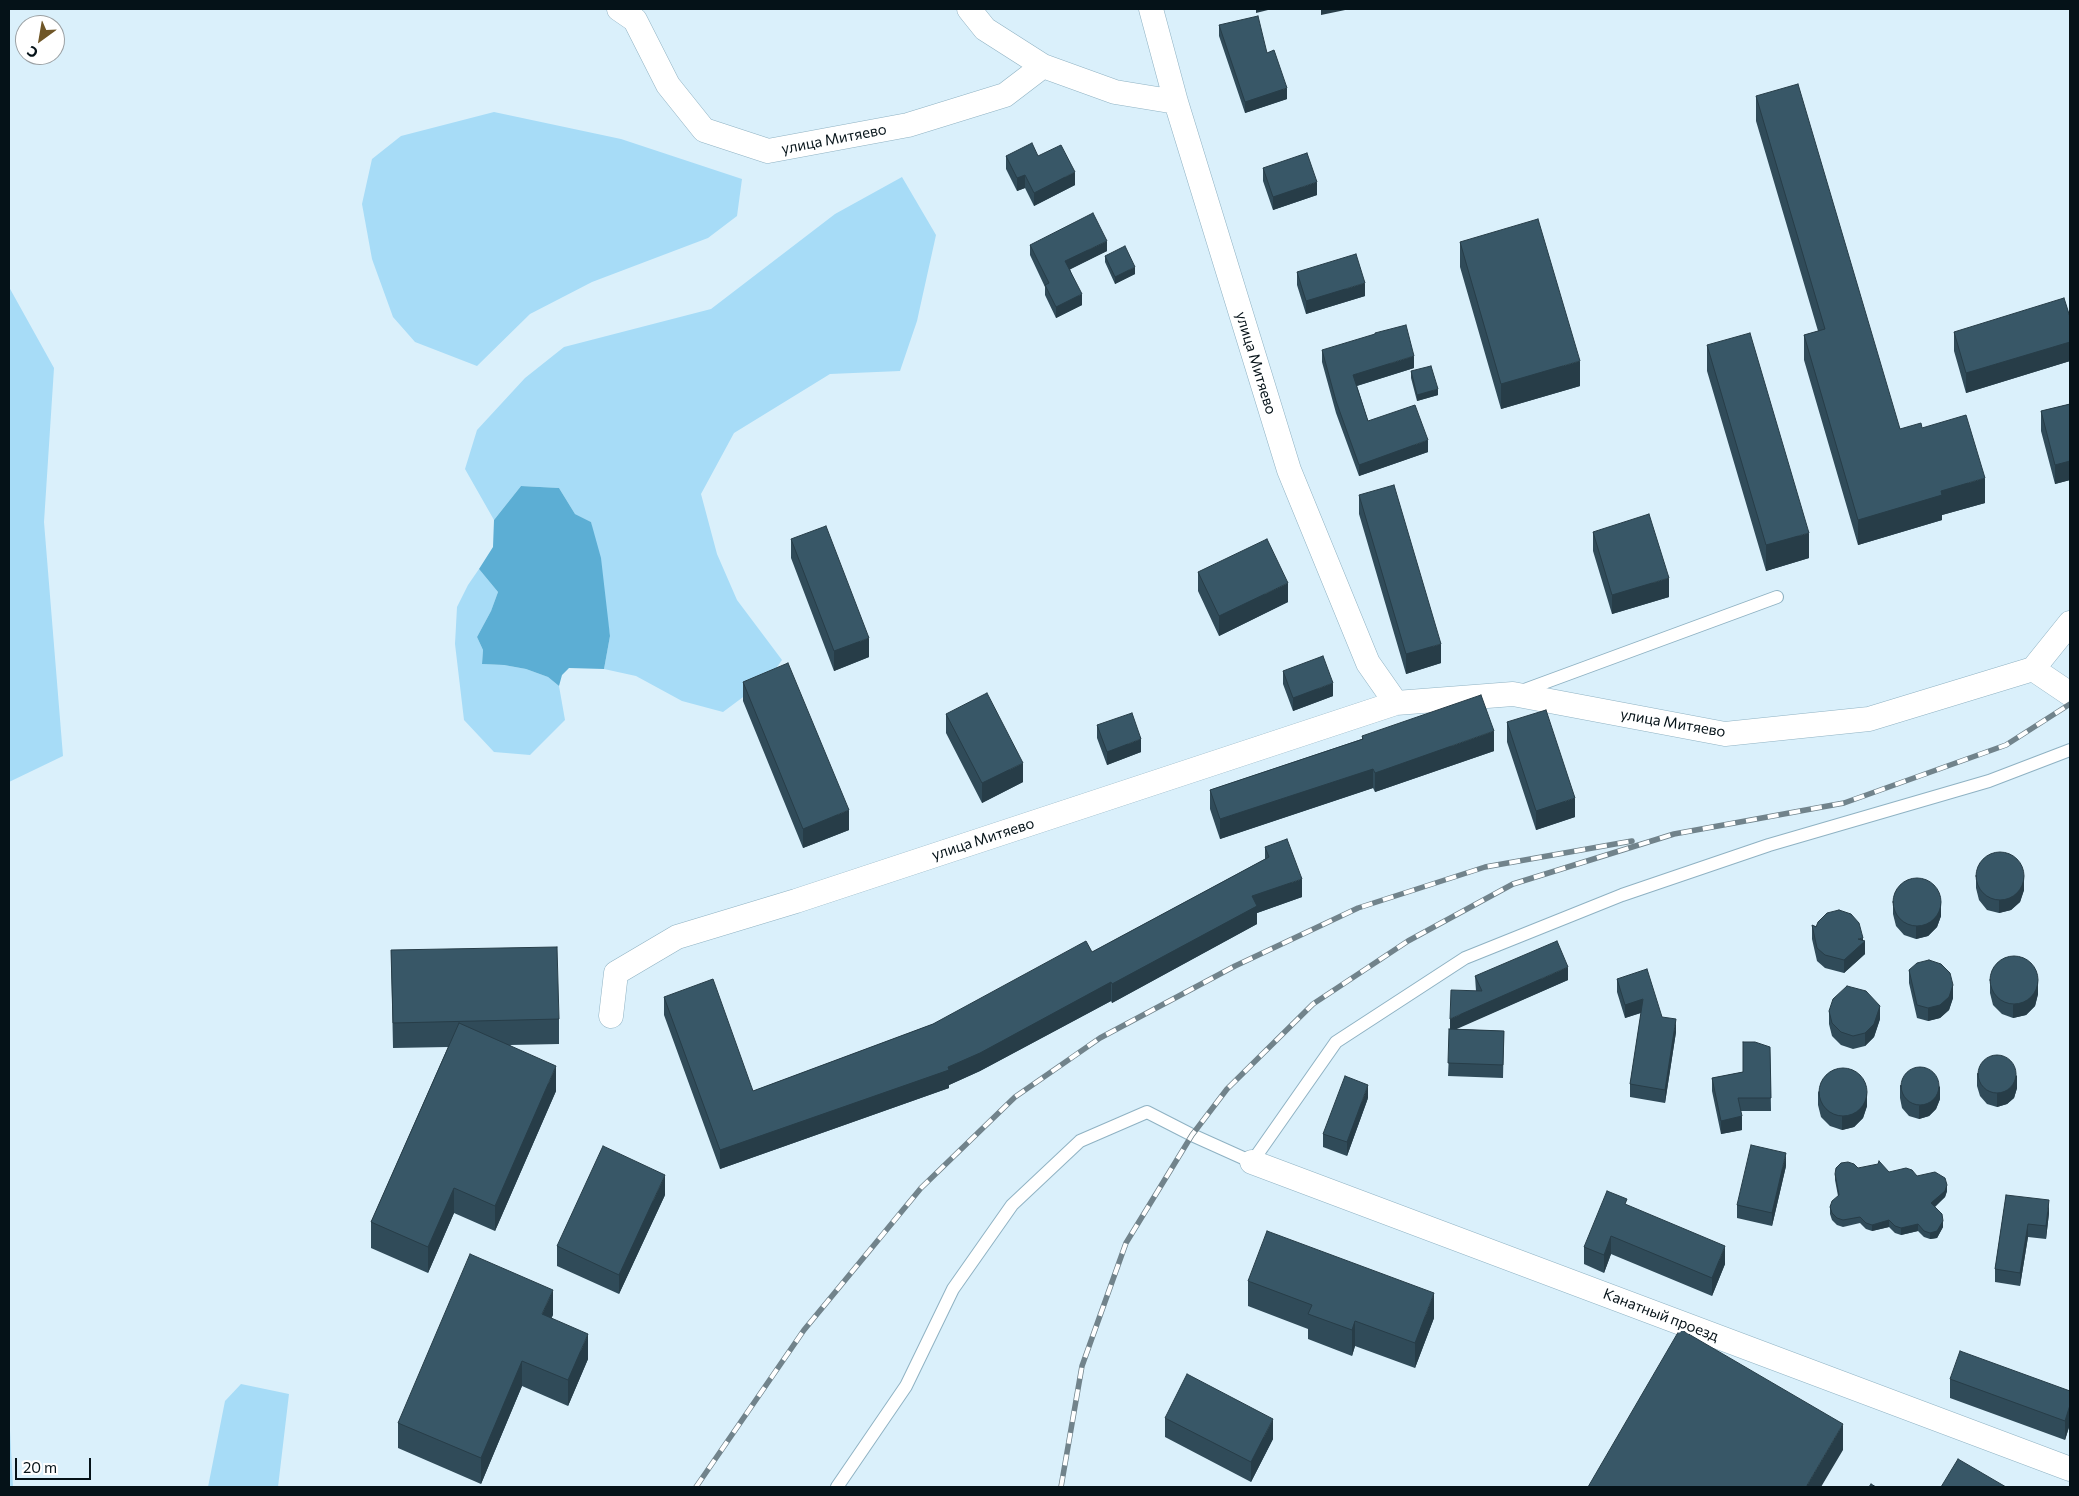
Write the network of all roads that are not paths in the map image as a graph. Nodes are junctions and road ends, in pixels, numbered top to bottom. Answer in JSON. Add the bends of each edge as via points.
{"nodes":[{"id":1,"x":619,"y":9,"type":"edge"},
{"id":2,"x":969,"y":9,"type":"edge"},
{"id":3,"x":1152,"y":9,"type":"edge"},
{"id":4,"x":1043,"y":66,"type":"junction"},
{"id":5,"x":1176,"y":102,"type":"junction"},
{"id":6,"x":1778,"y":597,"type":"dead end"},
{"id":7,"x":2070,"y":623,"type":"edge"},
{"id":8,"x":2033,"y":669,"type":"junction"},
{"id":9,"x":1513,"y":694,"type":"junction"},
{"id":10,"x":2070,"y":694,"type":"edge"},
{"id":11,"x":1396,"y":703,"type":"junction"},
{"id":12,"x":2070,"y":750,"type":"edge"},
{"id":13,"x":611,"y":1016,"type":"dead end"},
{"id":14,"x":1252,"y":1162,"type":"junction"},
{"id":15,"x":2070,"y":1469,"type":"edge"},
{"id":16,"x":837,"y":1487,"type":"edge"}],
"edges":[{"from":1,"to":4,"type":"street","name":"улица Митяево","via":[[635,20],[668,85],[704,130],[768,151],[908,125],[1005,95]]},
{"from":2,"to":4,"type":"street","via":[[985,29]]},
{"from":3,"to":5,"type":"street","name":"улица Митяево"},
{"from":4,"to":5,"type":"street","via":[[1115,92]]},
{"from":5,"to":11,"type":"street","name":"улица Митяево","via":[[1289,470],[1368,663]]},
{"from":6,"to":9,"type":"lane"},
{"from":7,"to":8,"type":"street"},
{"from":8,"to":9,"type":"street","name":"улица Митяево","via":[[1869,720],[1725,734]]},
{"from":8,"to":10,"type":"street"},
{"from":9,"to":11,"type":"street","name":"улица Митяево"},
{"from":11,"to":13,"type":"street","name":"улица Митяево","via":[[806,898],[677,937],[616,973]]},
{"from":12,"to":14,"type":"lane","via":[[1988,781],[1769,845],[1622,894],[1465,958],[1336,1042]]},
{"from":14,"to":15,"type":"street","name":"Канатный проезд"},
{"from":14,"to":16,"type":"lane","via":[[1147,1112],[1080,1142],[1007,1212],[954,1289],[906,1386]]}]}
